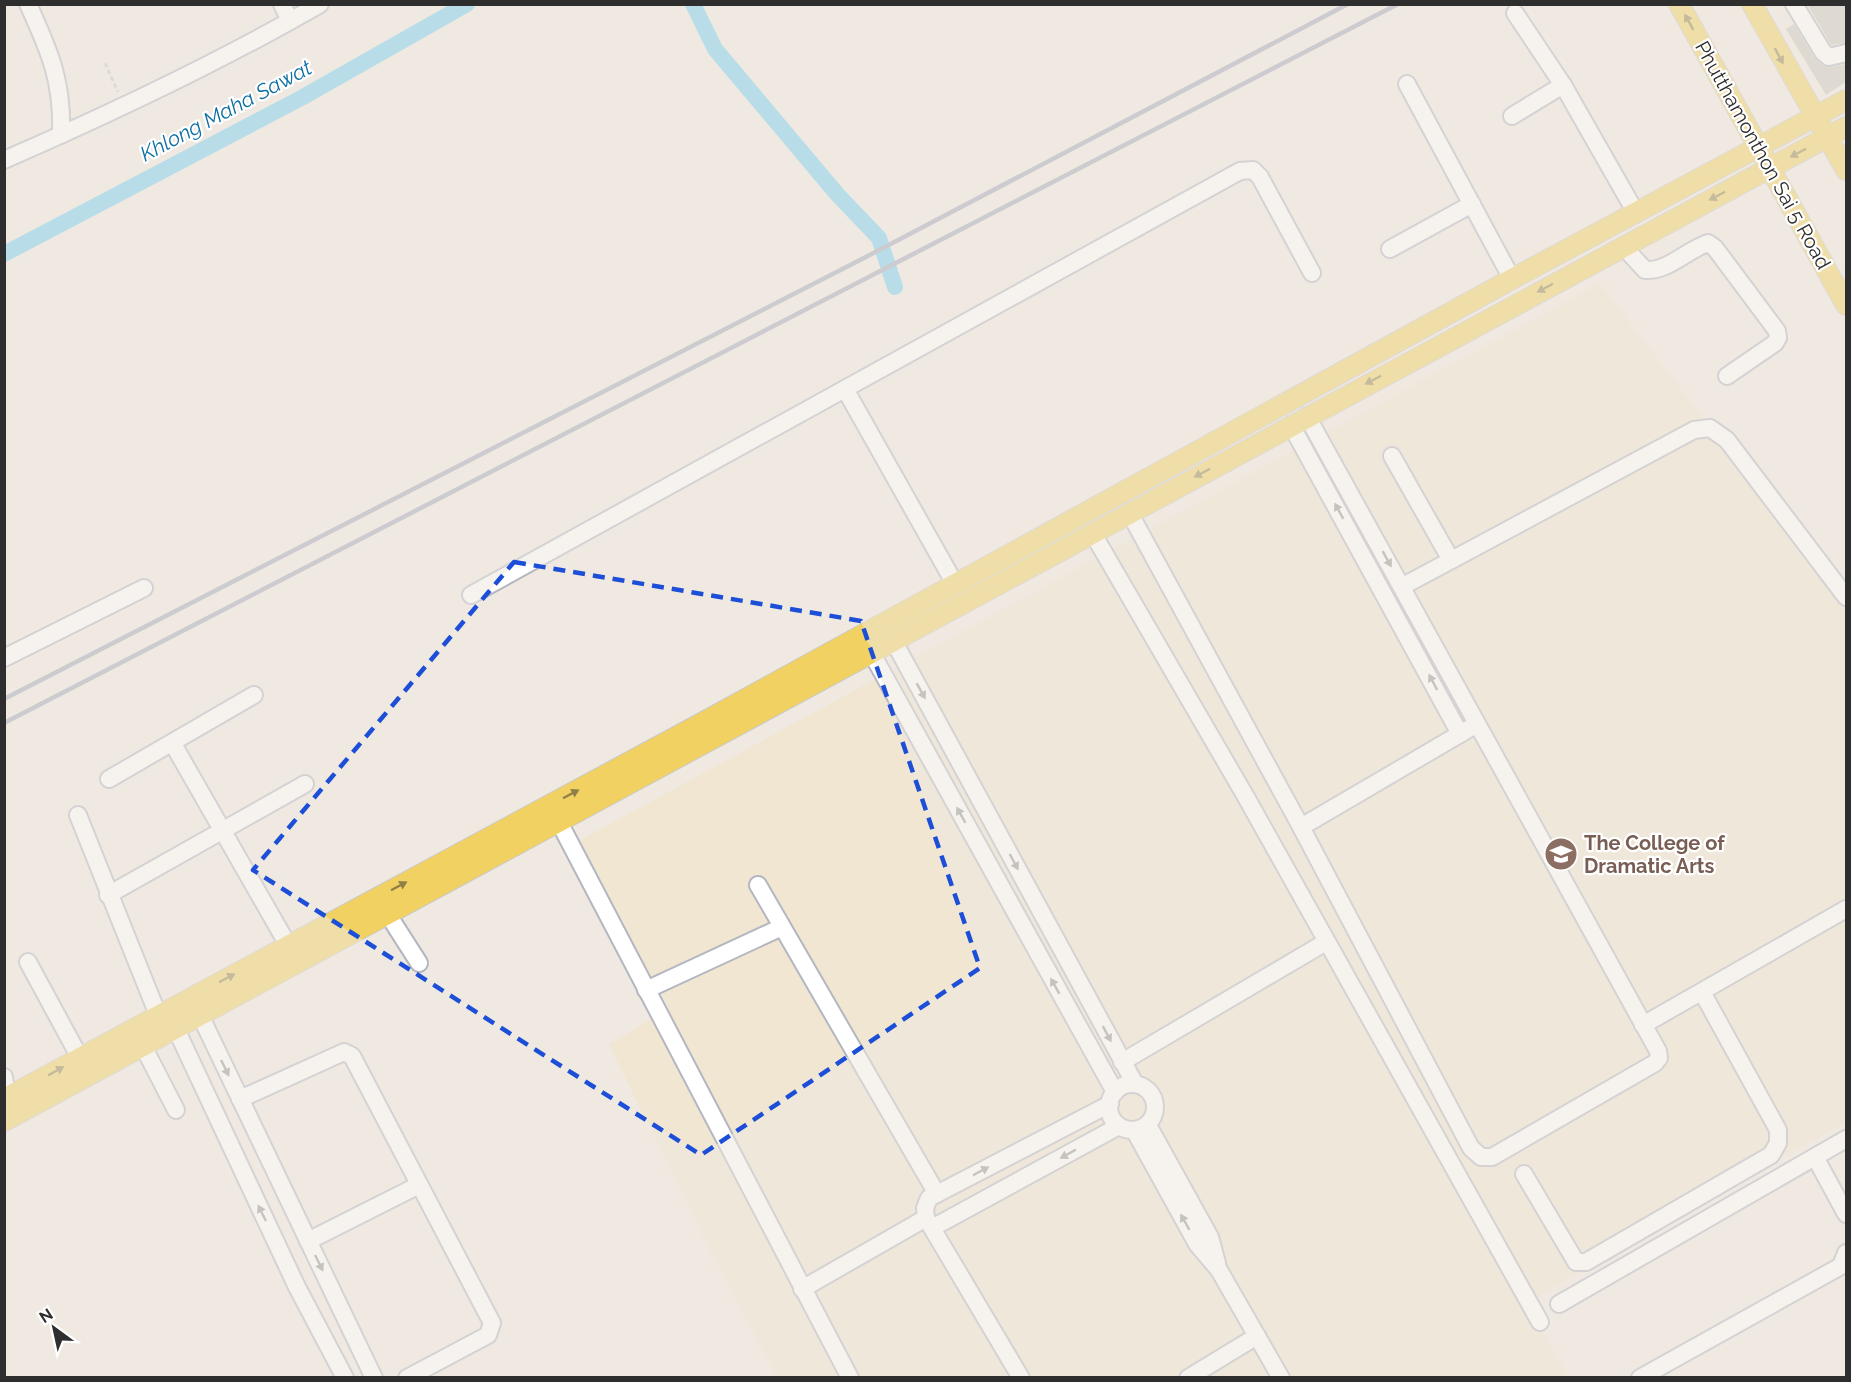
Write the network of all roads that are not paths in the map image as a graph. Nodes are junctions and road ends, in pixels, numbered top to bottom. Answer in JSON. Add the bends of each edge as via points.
{"nodes":[{"id":1,"x":28,"y":4,"type":"edge"},
{"id":2,"x":282,"y":4,"type":"edge"},
{"id":3,"x":320,"y":4,"type":"edge"},
{"id":4,"x":1679,"y":4,"type":"edge"},
{"id":5,"x":1752,"y":4,"type":"edge"},
{"id":6,"x":1794,"y":4,"type":"edge"},
{"id":7,"x":1515,"y":14,"type":"dead end"},
{"id":8,"x":290,"y":21,"type":"junction"},
{"id":9,"x":1846,"y":52,"type":"edge"},
{"id":10,"x":1407,"y":84,"type":"dead end"},
{"id":11,"x":1563,"y":85,"type":"junction"},
{"id":12,"x":1846,"y":100,"type":"edge"},
{"id":13,"x":1512,"y":116,"type":"dead end"},
{"id":14,"x":1814,"y":117,"type":"junction"},
{"id":15,"x":1846,"y":127,"type":"edge"},
{"id":16,"x":61,"y":135,"type":"junction"},
{"id":17,"x":1828,"y":137,"type":"junction"},
{"id":18,"x":1757,"y":147,"type":"junction"},
{"id":19,"x":4,"y":160,"type":"edge"},
{"id":20,"x":1768,"y":168,"type":"junction"},
{"id":21,"x":1846,"y":170,"type":"edge"},
{"id":22,"x":1472,"y":204,"type":"junction"},
{"id":23,"x":1636,"y":213,"type":"junction"},
{"id":24,"x":1623,"y":246,"type":"junction"},
{"id":25,"x":1390,"y":249,"type":"dead end"},
{"id":26,"x":1312,"y":273,"type":"dead end"},
{"id":27,"x":1512,"y":279,"type":"junction"},
{"id":28,"x":1846,"y":305,"type":"edge"},
{"id":29,"x":1727,"y":376,"type":"dead end"},
{"id":30,"x":845,"y":389,"type":"junction"},
{"id":31,"x":1304,"y":395,"type":"junction"},
{"id":32,"x":1304,"y":418,"type":"junction"},
{"id":33,"x":1392,"y":456,"type":"dead end"},
{"id":34,"x":1129,"y":512,"type":"junction"},
{"id":35,"x":1092,"y":532,"type":"junction"},
{"id":36,"x":1451,"y":560,"type":"junction"},
{"id":37,"x":956,"y":584,"type":"junction"},
{"id":38,"x":1402,"y":586,"type":"junction"},
{"id":39,"x":144,"y":588,"type":"dead end"},
{"id":40,"x":471,"y":595,"type":"dead end"},
{"id":41,"x":1846,"y":597,"type":"edge"},
{"id":42,"x":889,"y":631,"type":"junction"},
{"id":43,"x":866,"y":644,"type":"junction"},
{"id":44,"x":4,"y":658,"type":"edge"},
{"id":45,"x":254,"y":695,"type":"dead end"},
{"id":46,"x":1477,"y":724,"type":"junction"},
{"id":47,"x":1460,"y":734,"type":"junction"},
{"id":48,"x":173,"y":744,"type":"junction"},
{"id":49,"x":110,"y":779,"type":"dead end"},
{"id":50,"x":305,"y":784,"type":"dead end"},
{"id":51,"x":78,"y":815,"type":"dead end"},
{"id":52,"x":559,"y":822,"type":"junction"},
{"id":53,"x":1301,"y":827,"type":"junction"},
{"id":54,"x":223,"y":830,"type":"junction"},
{"id":55,"x":758,"y":885,"type":"dead end"},
{"id":56,"x":108,"y":895,"type":"junction"},
{"id":57,"x":1846,"y":909,"type":"edge"},
{"id":58,"x":387,"y":913,"type":"junction"},
{"id":59,"x":782,"y":927,"type":"junction"},
{"id":60,"x":1326,"y":942,"type":"junction"},
{"id":61,"x":288,"y":945,"type":"junction"},
{"id":62,"x":28,"y":962,"type":"dead end"},
{"id":63,"x":419,"y":963,"type":"dead end"},
{"id":64,"x":646,"y":990,"type":"junction"},
{"id":65,"x":1702,"y":992,"type":"junction"},
{"id":66,"x":158,"y":1015,"type":"junction"},
{"id":67,"x":200,"y":1015,"type":"junction"},
{"id":68,"x":1643,"y":1025,"type":"junction"},
{"id":69,"x":176,"y":1029,"type":"junction"},
{"id":70,"x":143,"y":1046,"type":"junction"},
{"id":71,"x":80,"y":1058,"type":"junction"},
{"id":72,"x":1122,"y":1062,"type":"junction"},
{"id":73,"x":4,"y":1077,"type":"edge"},
{"id":74,"x":1135,"y":1084,"type":"junction"},
{"id":75,"x":6,"y":1098,"type":"edge"},
{"id":76,"x":1112,"y":1098,"type":"junction"},
{"id":77,"x":240,"y":1099,"type":"junction"},
{"id":78,"x":177,"y":1110,"type":"dead end"},
{"id":79,"x":4,"y":1121,"type":"edge"},
{"id":80,"x":1134,"y":1127,"type":"junction"},
{"id":81,"x":1846,"y":1139,"type":"edge"},
{"id":82,"x":1815,"y":1157,"type":"junction"},
{"id":83,"x":1524,"y":1174,"type":"dead end"},
{"id":84,"x":419,"y":1185,"type":"junction"},
{"id":85,"x":933,"y":1196,"type":"junction"},
{"id":86,"x":1846,"y":1214,"type":"edge"},
{"id":87,"x":929,"y":1223,"type":"junction"},
{"id":88,"x":308,"y":1240,"type":"junction"},
{"id":89,"x":1846,"y":1253,"type":"edge"},
{"id":90,"x":802,"y":1289,"type":"junction"},
{"id":91,"x":1559,"y":1304,"type":"dead end"},
{"id":92,"x":1540,"y":1322,"type":"dead end"},
{"id":93,"x":1257,"y":1336,"type":"junction"},
{"id":94,"x":345,"y":1377,"type":"edge"},
{"id":95,"x":374,"y":1377,"type":"edge"},
{"id":96,"x":407,"y":1377,"type":"edge"},
{"id":97,"x":850,"y":1377,"type":"edge"},
{"id":98,"x":1022,"y":1377,"type":"edge"},
{"id":99,"x":1188,"y":1377,"type":"edge"},
{"id":100,"x":1281,"y":1377,"type":"edge"},
{"id":101,"x":1640,"y":1377,"type":"edge"}],
"edges":[{"from":1,"to":16,"type":"street","via":[[53,57],[62,103]]},
{"from":2,"to":8,"type":"street"},
{"from":3,"to":8,"type":"street"},
{"from":18,"to":4,"type":"main road","name":"Phutthamonthon Sai 5 Road","one_way":true},
{"from":5,"to":14,"type":"main road","one_way":true},
{"from":6,"to":9,"type":"street","via":[[1823,52],[1833,57]]},
{"from":7,"to":11,"type":"street"},
{"from":8,"to":16,"type":"street"},
{"from":10,"to":22,"type":"street"},
{"from":11,"to":13,"type":"street"},
{"from":11,"to":23,"type":"street"},
{"from":12,"to":14,"type":"main road"},
{"from":14,"to":17,"type":"main road"},
{"from":14,"to":18,"type":"main road"},
{"from":15,"to":17,"type":"main road"},
{"from":16,"to":19,"type":"street"},
{"from":17,"to":20,"type":"main road","one_way":true},
{"from":17,"to":21,"type":"main road"},
{"from":18,"to":20,"type":"main road","name":"Phutthamonthon Sai 5 Road"},
{"from":18,"to":23,"type":"main road"},
{"from":20,"to":24,"type":"main road","one_way":true},
{"from":20,"to":28,"type":"main road","name":"Phutthamonthon Sai 5 Road"},
{"from":22,"to":25,"type":"street"},
{"from":22,"to":27,"type":"street"},
{"from":23,"to":27,"type":"main road"},
{"from":24,"to":29,"type":"street","via":[[1645,270],[1656,271],[1696,247],[1708,243],[1715,248],[1777,331],[1778,338]]},
{"from":24,"to":32,"type":"main road","one_way":true},
{"from":26,"to":30,"type":"street","via":[[1260,177],[1247,169]]},
{"from":27,"to":31,"type":"main road"},
{"from":30,"to":37,"type":"street"},
{"from":30,"to":40,"type":"street"},
{"from":31,"to":32,"type":"main road"},
{"from":31,"to":37,"type":"main road"},
{"from":32,"to":34,"type":"main road","one_way":true},
{"from":32,"to":38,"type":"street","one_way":true},
{"from":47,"to":32,"type":"street","one_way":true},
{"from":33,"to":36,"type":"street"},
{"from":34,"to":35,"type":"main road"},
{"from":34,"to":53,"type":"street"},
{"from":35,"to":42,"type":"main road"},
{"from":35,"to":60,"type":"street"},
{"from":36,"to":38,"type":"street"},
{"from":36,"to":41,"type":"street","via":[[1694,430],[1710,429],[1727,440]]},
{"from":37,"to":42,"type":"main road"},
{"from":38,"to":46,"type":"street"},
{"from":39,"to":44,"type":"street"},
{"from":42,"to":43,"type":"main road"},
{"from":42,"to":72,"type":"street","one_way":true},
{"from":43,"to":52,"type":"main road"},
{"from":61,"to":43,"type":"main road","one_way":true},
{"from":76,"to":43,"type":"street","one_way":true},
{"from":45,"to":48,"type":"street"},
{"from":46,"to":47,"type":"street"},
{"from":46,"to":68,"type":"street"},
{"from":47,"to":53,"type":"street"},
{"from":48,"to":49,"type":"street"},
{"from":48,"to":54,"type":"street"},
{"from":50,"to":54,"type":"street"},
{"from":51,"to":56,"type":"street"},
{"from":52,"to":58,"type":"main road"},
{"from":52,"to":64,"type":"street"},
{"from":53,"to":68,"type":"street","via":[[1471,1148],[1481,1158],[1492,1157],[1655,1063],[1658,1051]]},
{"from":54,"to":56,"type":"street"},
{"from":54,"to":61,"type":"street"},
{"from":55,"to":59,"type":"street"},
{"from":56,"to":66,"type":"street"},
{"from":57,"to":65,"type":"street"},
{"from":58,"to":63,"type":"street"},
{"from":58,"to":67,"type":"main road"},
{"from":59,"to":64,"type":"street"},
{"from":59,"to":85,"type":"street"},
{"from":60,"to":72,"type":"street"},
{"from":60,"to":92,"type":"street"},
{"from":66,"to":61,"type":"main road","one_way":true},
{"from":62,"to":71,"type":"street"},
{"from":64,"to":90,"type":"street"},
{"from":65,"to":68,"type":"street"},
{"from":65,"to":83,"type":"street","via":[[1778,1130],[1778,1143],[1771,1155],[1586,1262],[1576,1262]]},
{"from":66,"to":71,"type":"main road"},
{"from":67,"to":69,"type":"main road"},
{"from":67,"to":77,"type":"street","one_way":true},
{"from":69,"to":70,"type":"main road"},
{"from":94,"to":69,"type":"street","one_way":true,"via":[[297,1287]]},
{"from":70,"to":78,"type":"street"},
{"from":70,"to":79,"type":"main road"},
{"from":75,"to":71,"type":"main road","one_way":true},
{"from":72,"to":74,"type":"street"},
{"from":73,"to":75,"type":"street"},
{"from":74,"to":76,"type":"street","via":[[1127,1085]]},
{"from":74,"to":80,"type":"street","via":[[1148,1090],[1155,1104],[1153,1119]]},
{"from":76,"to":80,"type":"street","via":[[1110,1114]]},
{"from":85,"to":76,"type":"street","one_way":true},
{"from":77,"to":84,"type":"street","via":[[344,1052],[352,1056]]},
{"from":77,"to":88,"type":"street"},
{"from":80,"to":87,"type":"street","one_way":true},
{"from":80,"to":93,"type":"street","via":[[1210,1237],[1219,1270]]},
{"from":81,"to":82,"type":"street"},
{"from":82,"to":86,"type":"street"},
{"from":82,"to":91,"type":"street"},
{"from":84,"to":88,"type":"street"},
{"from":84,"to":96,"type":"street","via":[[492,1323],[488,1335]]},
{"from":85,"to":87,"type":"street","via":[[925,1208]]},
{"from":87,"to":90,"type":"street"},
{"from":87,"to":98,"type":"street"},
{"from":88,"to":95,"type":"street","one_way":true},
{"from":89,"to":101,"type":"street","via":[[1840,1266]]},
{"from":90,"to":97,"type":"street"},
{"from":93,"to":99,"type":"street"},
{"from":93,"to":100,"type":"street"}]}
